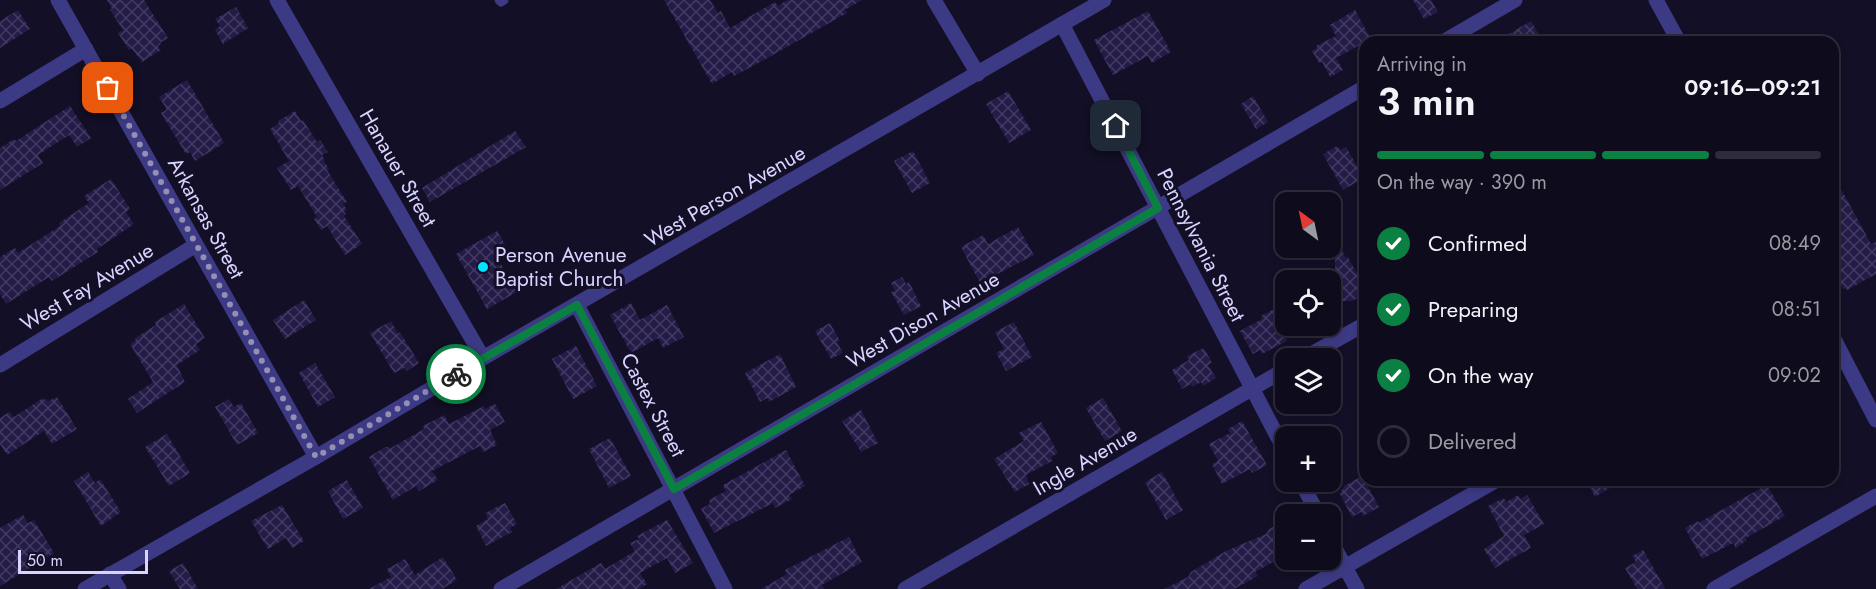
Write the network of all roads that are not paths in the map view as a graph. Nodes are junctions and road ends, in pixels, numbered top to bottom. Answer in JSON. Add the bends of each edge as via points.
{"nodes":[{"id":1,"x":58,"y":0,"type":"edge"},
{"id":2,"x":277,"y":0,"type":"edge"},
{"id":3,"x":934,"y":0,"type":"edge"},
{"id":4,"x":1104,"y":0,"type":"edge"},
{"id":5,"x":1515,"y":0,"type":"edge"},
{"id":6,"x":1656,"y":0,"type":"edge"},
{"id":7,"x":1062,"y":24,"type":"junction"},
{"id":8,"x":1453,"y":36,"type":"edge"},
{"id":9,"x":1676,"y":36,"type":"edge"},
{"id":10,"x":86,"y":48,"type":"junction"},
{"id":11,"x":978,"y":74,"type":"junction"},
{"id":12,"x":1359,"y":91,"type":"edge"},
{"id":13,"x":0,"y":101,"type":"edge"},
{"id":14,"x":1158,"y":208,"type":"junction"},
{"id":15,"x":196,"y":245,"type":"junction"},
{"id":16,"x":577,"y":305,"type":"junction"},
{"id":17,"x":1359,"y":327,"type":"edge"},
{"id":18,"x":1322,"y":348,"type":"edge"},
{"id":19,"x":1839,"y":349,"type":"edge"},
{"id":20,"x":483,"y":358,"type":"junction"},
{"id":21,"x":0,"y":365,"type":"edge"},
{"id":22,"x":1275,"y":375,"type":"edge"},
{"id":23,"x":1252,"y":388,"type":"junction"},
{"id":24,"x":1876,"y":420,"type":"edge"},
{"id":25,"x":1275,"y":432,"type":"edge"},
{"id":26,"x":316,"y":457,"type":"junction"},
{"id":27,"x":1487,"y":486,"type":"edge"},
{"id":28,"x":674,"y":489,"type":"junction"},
{"id":29,"x":1876,"y":496,"type":"edge"},
{"id":30,"x":1341,"y":560,"type":"edge"},
{"id":31,"x":1345,"y":567,"type":"junction"},
{"id":32,"x":110,"y":574,"type":"junction"},
{"id":33,"x":85,"y":589,"type":"edge"},
{"id":34,"x":119,"y":589,"type":"edge"},
{"id":35,"x":501,"y":589,"type":"edge"},
{"id":36,"x":725,"y":589,"type":"edge"},
{"id":37,"x":905,"y":589,"type":"edge"},
{"id":38,"x":1306,"y":589,"type":"edge"},
{"id":39,"x":1357,"y":589,"type":"edge"},
{"id":40,"x":1714,"y":589,"type":"edge"}],
"edges":[{"from":1,"to":10,"type":"street","name":"Arkansas Street"},
{"from":2,"to":20,"type":"street","name":"Hanauer Street"},
{"from":3,"to":11,"type":"street"},
{"from":4,"to":7,"type":"street","name":"West Person Avenue"},
{"from":5,"to":8,"type":"street"},
{"from":6,"to":9,"type":"street"},
{"from":7,"to":11,"type":"street","name":"West Person Avenue"},
{"from":7,"to":14,"type":"street","name":"Pennsylvania Street"},
{"from":10,"to":13,"type":"street"},
{"from":10,"to":15,"type":"street","name":"Arkansas Street"},
{"from":11,"to":16,"type":"street","name":"West Person Avenue"},
{"from":12,"to":14,"type":"street","name":"West Dison Avenue"},
{"from":14,"to":23,"type":"street","name":"Pennsylvania Street"},
{"from":14,"to":28,"type":"street","name":"West Dison Avenue"},
{"from":15,"to":21,"type":"street","name":"West Fay Avenue"},
{"from":15,"to":26,"type":"street","name":"Arkansas Street"},
{"from":16,"to":20,"type":"street","name":"West Person Avenue"},
{"from":16,"to":28,"type":"street","name":"Castex Street"},
{"from":17,"to":18,"type":"street"},
{"from":19,"to":24,"type":"street"},
{"from":20,"to":26,"type":"street","name":"West Person Avenue"},
{"from":22,"to":23,"type":"street","name":"Ingle Avenue"},
{"from":23,"to":25,"type":"street","name":"Pennsylvania Street"},
{"from":23,"to":37,"type":"street","name":"Ingle Avenue"},
{"from":26,"to":32,"type":"street","name":"West Person Avenue"},
{"from":27,"to":31,"type":"street"},
{"from":28,"to":35,"type":"street","name":"West Dison Avenue"},
{"from":28,"to":36,"type":"street","name":"Castex Street"},
{"from":29,"to":40,"type":"street"},
{"from":30,"to":31,"type":"street"},
{"from":31,"to":38,"type":"street"},
{"from":31,"to":39,"type":"street"},
{"from":32,"to":33,"type":"street","name":"West Person Avenue"},
{"from":32,"to":34,"type":"street"}]}
